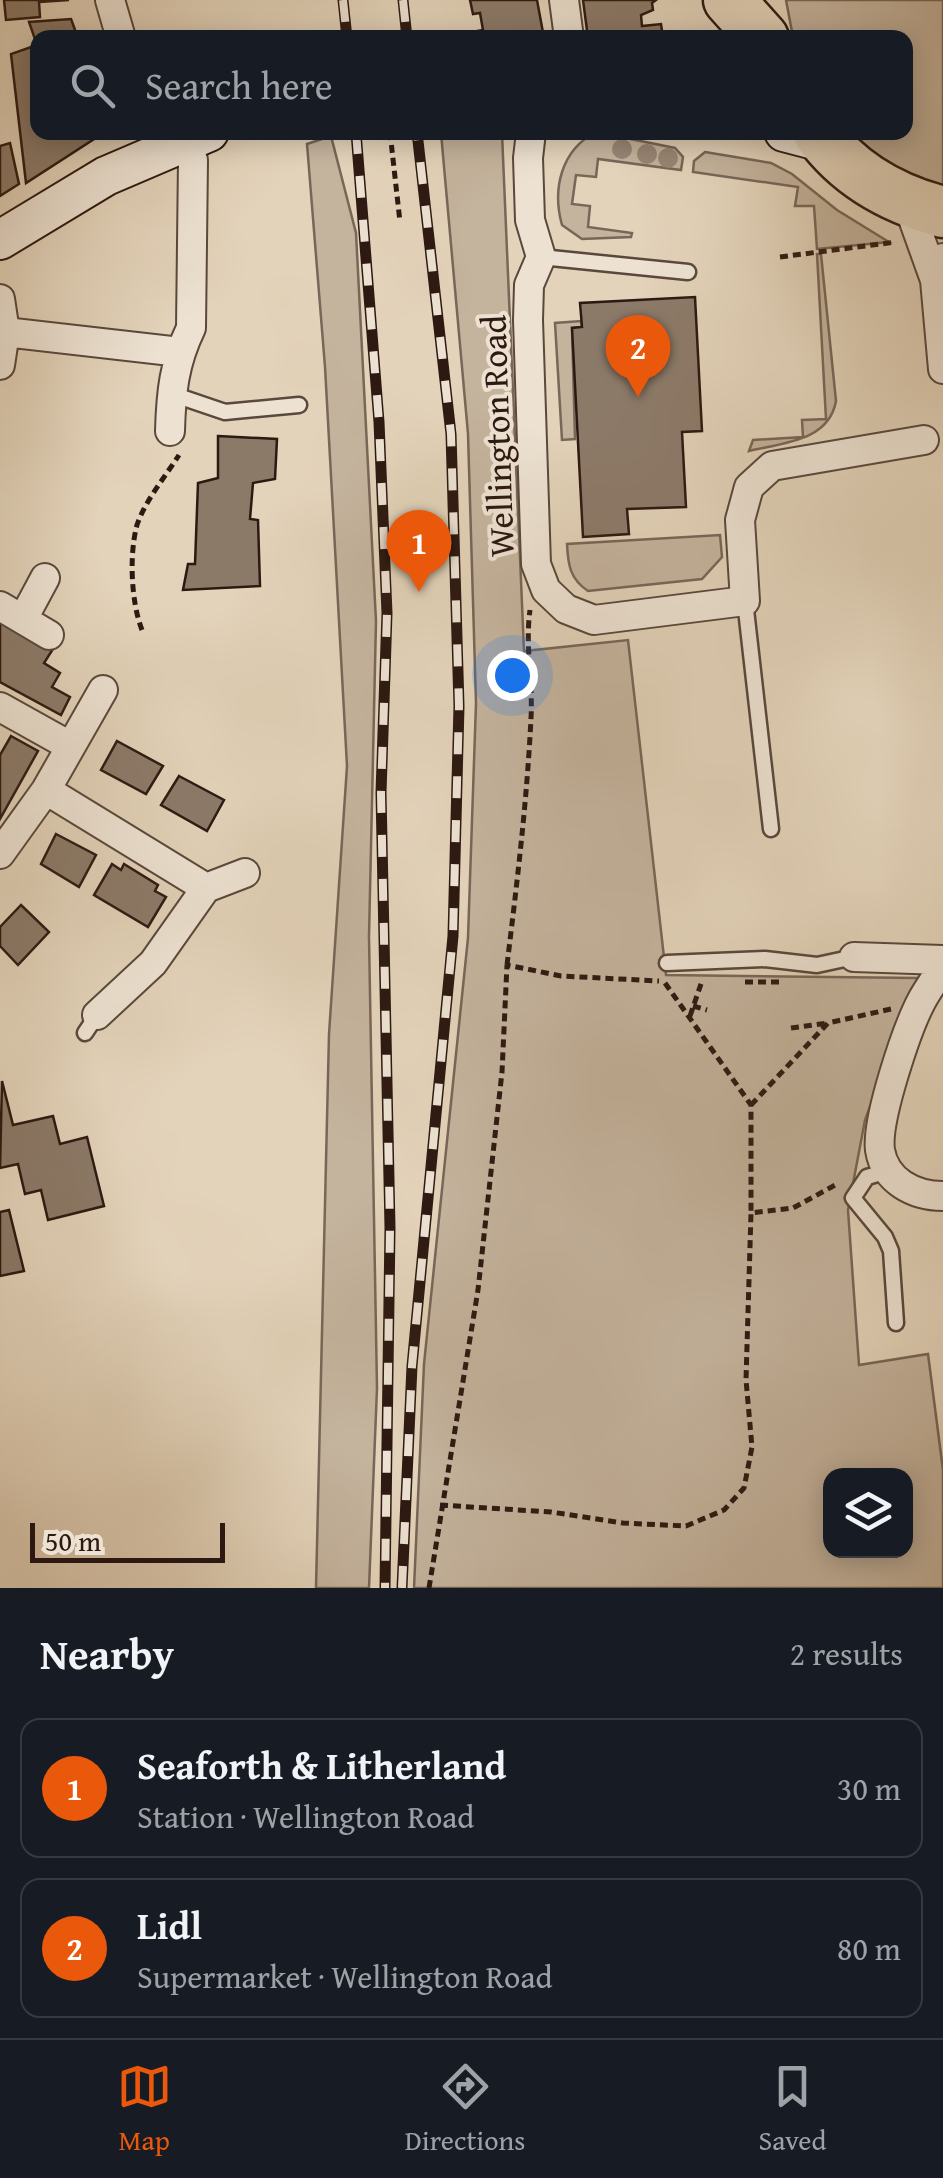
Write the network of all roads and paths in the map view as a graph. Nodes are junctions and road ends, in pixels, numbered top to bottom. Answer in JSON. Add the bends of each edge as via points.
{"nodes":[{"id":1,"x":110,"y":0,"type":"edge"},
{"id":2,"x":564,"y":0,"type":"edge"},
{"id":3,"x":729,"y":0,"type":"edge"},
{"id":4,"x":766,"y":0,"type":"edge"},
{"id":5,"x":119,"y":30,"type":"edge"},
{"id":6,"x":568,"y":30,"type":"edge"},
{"id":7,"x":757,"y":30,"type":"edge"},
{"id":8,"x":765,"y":30,"type":"edge"},
{"id":9,"x":174,"y":140,"type":"edge"},
{"id":10,"x":391,"y":140,"type":"edge"},
{"id":11,"x":530,"y":140,"type":"edge"},
{"id":12,"x":814,"y":140,"type":"edge"},
{"id":13,"x":919,"y":217,"type":"edge"},
{"id":14,"x":400,"y":222,"type":"dead end"},
{"id":15,"x":0,"y":240,"type":"edge"},
{"id":16,"x":780,"y":256,"type":"dead end"},
{"id":17,"x":541,"y":257,"type":"junction"},
{"id":18,"x":939,"y":269,"type":"edge"},
{"id":19,"x":688,"y":272,"type":"dead end"},
{"id":20,"x":0,"y":300,"type":"edge"},
{"id":21,"x":6,"y":332,"type":"junction"},
{"id":22,"x":180,"y":352,"type":"junction"},
{"id":23,"x":0,"y":365,"type":"edge"},
{"id":24,"x":943,"y":370,"type":"edge"},
{"id":25,"x":181,"y":398,"type":"junction"},
{"id":26,"x":299,"y":404,"type":"dead end"},
{"id":27,"x":170,"y":431,"type":"dead end"},
{"id":28,"x":924,"y":440,"type":"dead end"},
{"id":29,"x":536,"y":564,"type":"junction"},
{"id":30,"x":45,"y":578,"type":"dead end"},
{"id":31,"x":745,"y":601,"type":"junction"},
{"id":32,"x":11,"y":612,"type":"edge"},
{"id":33,"x":142,"y":630,"type":"dead end"},
{"id":34,"x":49,"y":635,"type":"dead end"},
{"id":35,"x":102,"y":690,"type":"dead end"},
{"id":36,"x":0,"y":707,"type":"edge"},
{"id":37,"x":70,"y":746,"type":"junction"},
{"id":38,"x":46,"y":790,"type":"junction"},
{"id":39,"x":770,"y":829,"type":"dead end"},
{"id":40,"x":0,"y":854,"type":"edge"},
{"id":41,"x":245,"y":873,"type":"dead end"},
{"id":42,"x":206,"y":888,"type":"junction"},
{"id":43,"x":854,"y":958,"type":"joint"},
{"id":44,"x":667,"y":962,"type":"dead end"},
{"id":45,"x":943,"y":964,"type":"edge"},
{"id":46,"x":507,"y":965,"type":"junction"},
{"id":47,"x":664,"y":981,"type":"junction"},
{"id":48,"x":683,"y":981,"type":"dead end"},
{"id":49,"x":702,"y":982,"type":"dead end"},
{"id":50,"x":740,"y":982,"type":"dead end"},
{"id":51,"x":798,"y":983,"type":"dead end"},
{"id":52,"x":921,"y":1002,"type":"junction"},
{"id":53,"x":693,"y":1006,"type":"junction"},
{"id":54,"x":707,"y":1010,"type":"dead end"},
{"id":55,"x":690,"y":1017,"type":"junction"},
{"id":56,"x":828,"y":1022,"type":"junction"},
{"id":57,"x":91,"y":1024,"type":"dead end"},
{"id":58,"x":792,"y":1028,"type":"dead end"},
{"id":59,"x":752,"y":1105,"type":"junction"},
{"id":60,"x":884,"y":1160,"type":"junction"},
{"id":61,"x":943,"y":1196,"type":"edge"},
{"id":62,"x":752,"y":1212,"type":"junction"},
{"id":63,"x":896,"y":1323,"type":"dead end"},
{"id":64,"x":440,"y":1505,"type":"junction"},
{"id":65,"x":429,"y":1588,"type":"edge"}],
"edges":[{"from":1,"to":5,"type":"street"},
{"from":2,"to":6,"type":"street"},
{"from":3,"to":7,"type":"highway"},
{"from":4,"to":8,"type":"highway"},
{"from":9,"to":15,"type":"street"},
{"from":9,"to":22,"type":"street","via":[[193,160],[191,328]]},
{"from":10,"to":14,"type":"path"},
{"from":11,"to":17,"type":"street","name":"Wellington Road","via":[[530,220]]},
{"from":12,"to":13,"type":"highway"},
{"from":13,"to":16,"type":"path","via":[[894,244]]},
{"from":13,"to":18,"type":"street"},
{"from":17,"to":19,"type":"lane"},
{"from":17,"to":29,"type":"street","name":"Wellington Road","via":[[529,285],[528,320]]},
{"from":18,"to":24,"type":"street"},
{"from":20,"to":21,"type":"street"},
{"from":21,"to":22,"type":"street"},
{"from":21,"to":23,"type":"street"},
{"from":22,"to":25,"type":"street"},
{"from":25,"to":26,"type":"lane","via":[[225,412]]},
{"from":25,"to":27,"type":"street"},
{"from":25,"to":33,"type":"path","via":[[188,442],[137,526],[133,578]]},
{"from":28,"to":31,"type":"street","via":[[772,466],[749,487],[740,520]]},
{"from":29,"to":31,"type":"street","name":"Wellington Road","via":[[546,590],[566,610],[594,620]]},
{"from":29,"to":46,"type":"path","via":[[528,627],[527,798]]},
{"from":30,"to":32,"type":"street"},
{"from":31,"to":39,"type":"lane"},
{"from":32,"to":34,"type":"street"},
{"from":35,"to":37,"type":"street"},
{"from":36,"to":37,"type":"street"},
{"from":37,"to":38,"type":"street"},
{"from":38,"to":40,"type":"street"},
{"from":38,"to":42,"type":"street"},
{"from":41,"to":42,"type":"street"},
{"from":42,"to":57,"type":"street","via":[[153,963]]},
{"from":43,"to":44,"type":"lane","via":[[817,965]]},
{"from":43,"to":45,"type":"street"},
{"from":45,"to":52,"type":"street"},
{"from":46,"to":47,"type":"path","via":[[561,976]]},
{"from":46,"to":64,"type":"path","via":[[478,1290]]},
{"from":47,"to":48,"type":"path"},
{"from":47,"to":55,"type":"path"},
{"from":49,"to":53,"type":"path"},
{"from":50,"to":51,"type":"path"},
{"from":52,"to":56,"type":"path"},
{"from":52,"to":60,"type":"street","via":[[886,1106]]},
{"from":53,"to":54,"type":"path"},
{"from":53,"to":55,"type":"path"},
{"from":55,"to":59,"type":"path"},
{"from":56,"to":58,"type":"path"},
{"from":56,"to":59,"type":"path"},
{"from":59,"to":62,"type":"path"},
{"from":60,"to":61,"type":"street","via":[[918,1194]]},
{"from":60,"to":62,"type":"path","via":[[793,1208]]},
{"from":60,"to":63,"type":"lane","via":[[853,1198],[890,1251]]},
{"from":62,"to":64,"type":"path","via":[[746,1380],[752,1447],[744,1488],[724,1510],[686,1526]]},
{"from":64,"to":65,"type":"path"}]}
